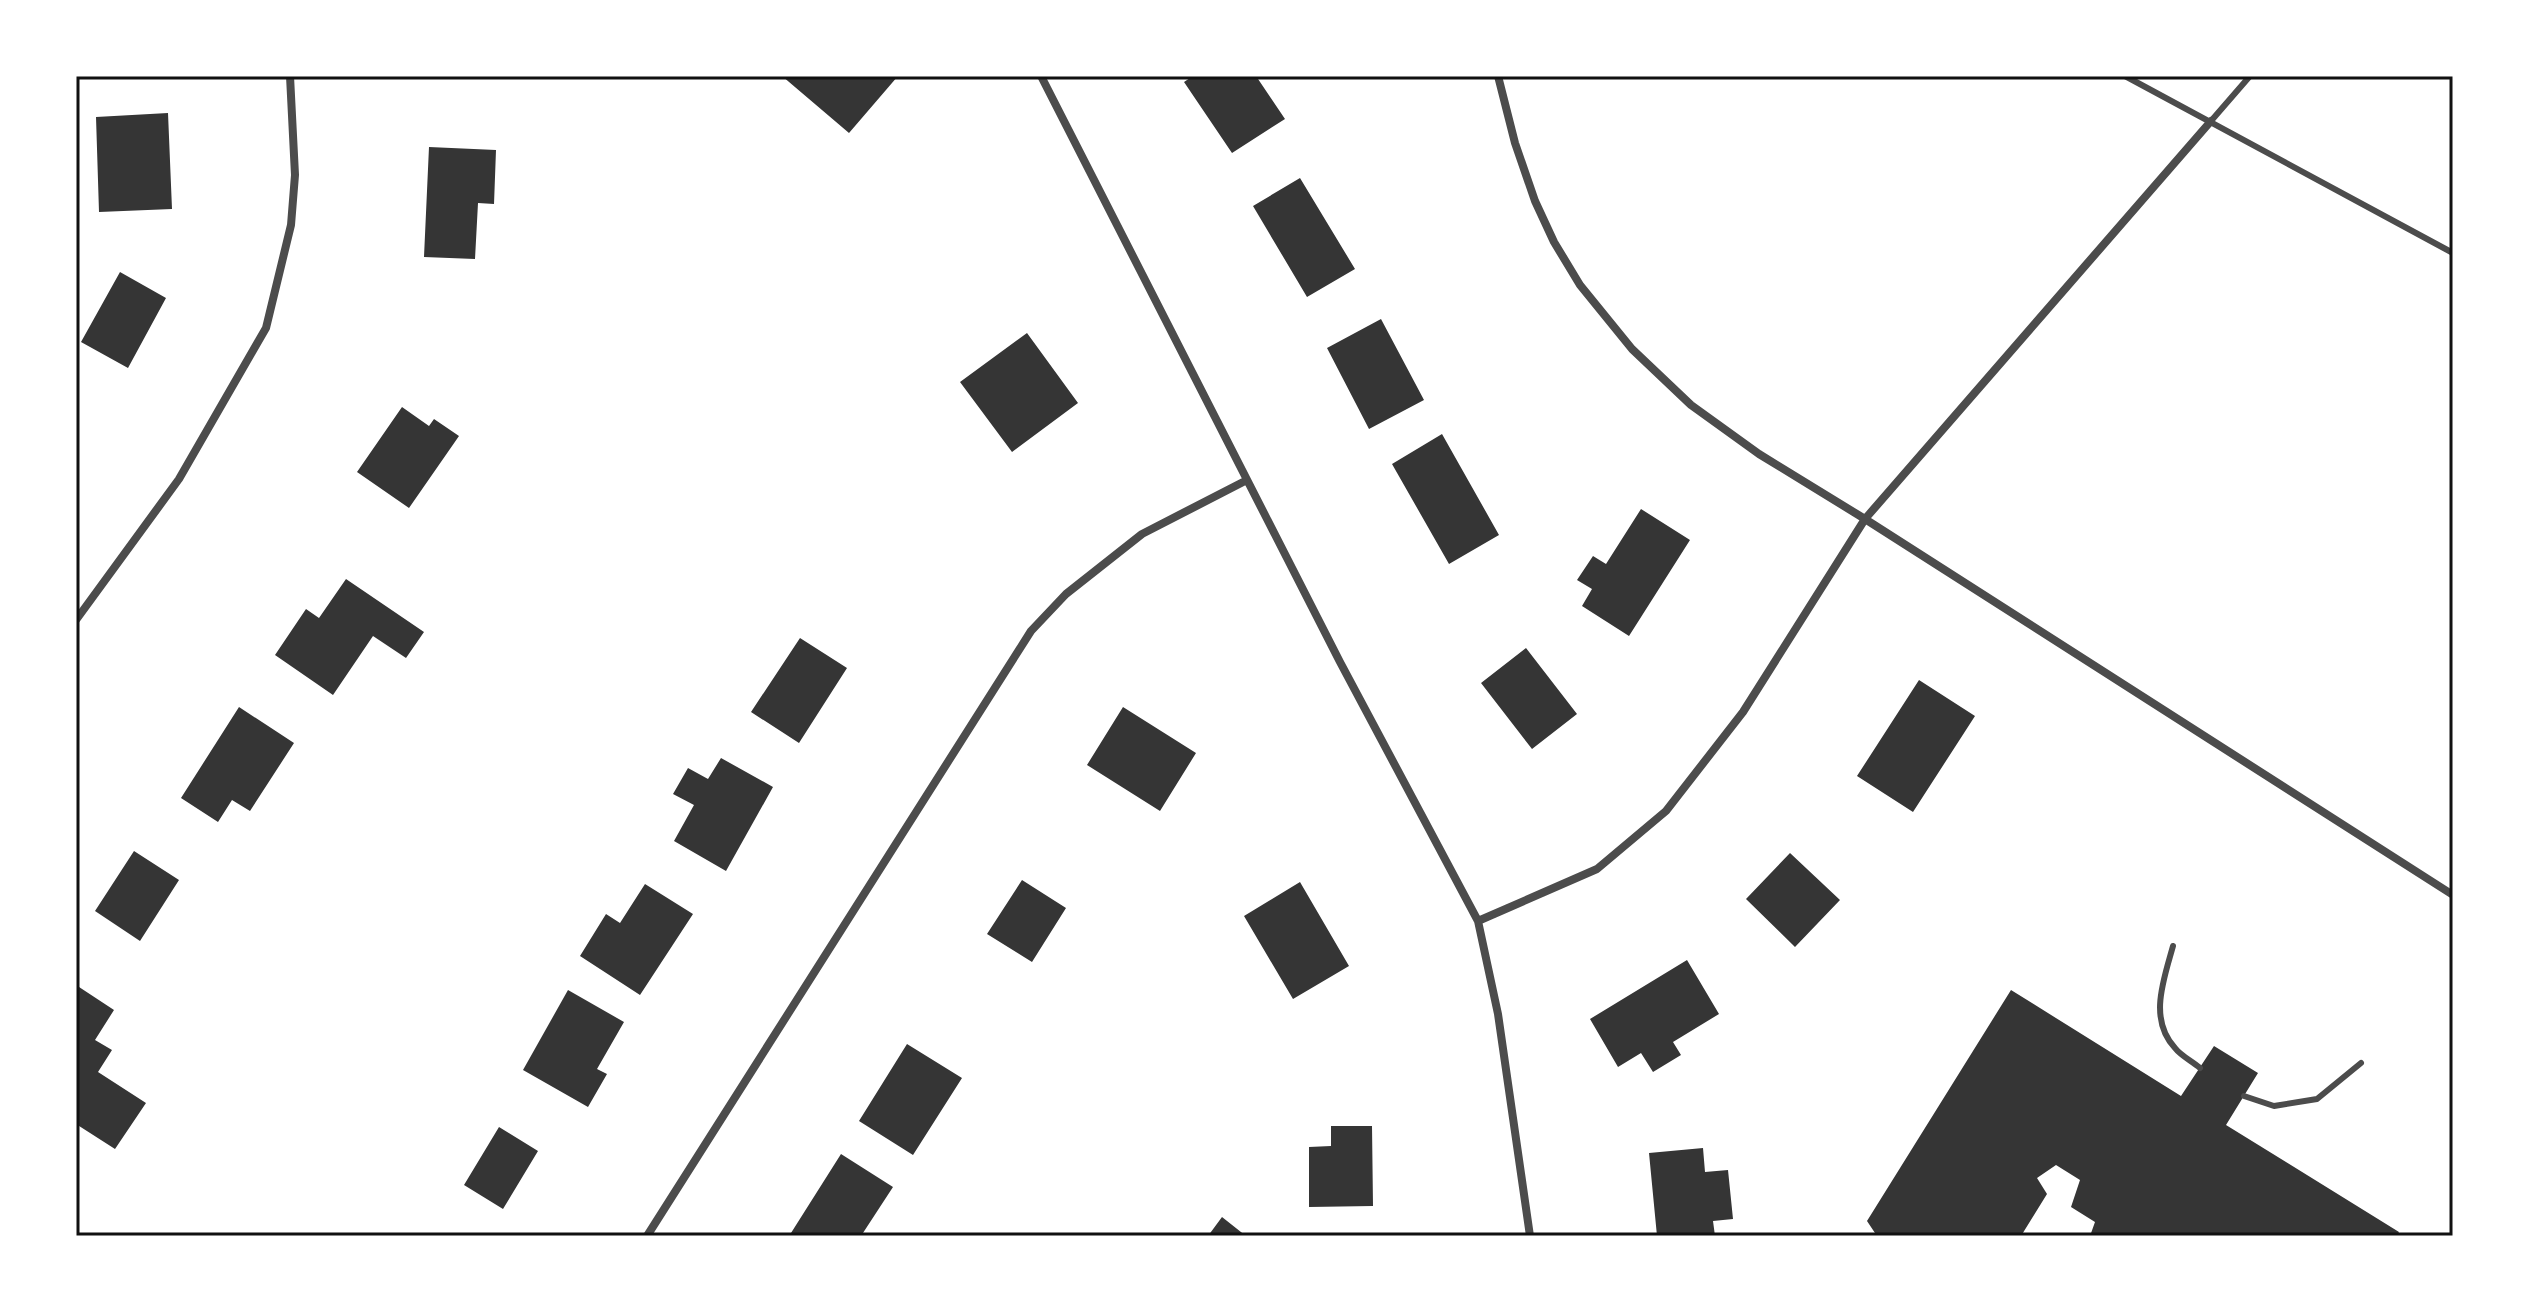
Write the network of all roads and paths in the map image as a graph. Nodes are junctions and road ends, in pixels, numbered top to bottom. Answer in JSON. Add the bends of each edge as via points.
{"nodes":[{"id":1,"x":290,"y":76,"type":"edge"},
{"id":2,"x":1041,"y":76,"type":"edge"},
{"id":3,"x":1498,"y":76,"type":"edge"},
{"id":4,"x":2125,"y":76,"type":"edge"},
{"id":5,"x":2250,"y":76,"type":"edge"},
{"id":6,"x":2211,"y":121,"type":"junction"},
{"id":7,"x":2453,"y":253,"type":"edge"},
{"id":8,"x":1247,"y":480,"type":"junction"},
{"id":9,"x":1865,"y":519,"type":"junction"},
{"id":10,"x":76,"y":620,"type":"edge"},
{"id":11,"x":2453,"y":895,"type":"edge"},
{"id":12,"x":1478,"y":921,"type":"junction"},
{"id":13,"x":2173,"y":946,"type":"dead end"},
{"id":14,"x":2361,"y":1063,"type":"dead end"},
{"id":15,"x":2200,"y":1068,"type":"dead end"},
{"id":16,"x":2244,"y":1096,"type":"dead end"},
{"id":17,"x":647,"y":1236,"type":"edge"},
{"id":18,"x":1530,"y":1236,"type":"edge"}],
"edges":[{"from":1,"to":10,"type":"street","via":[[295,175],[291,225],[266,328],[179,479]]},
{"from":2,"to":8,"type":"street"},
{"from":3,"to":9,"type":"street","via":[[1515,143],[1554,242],[1580,285],[1632,349],[1691,405]]},
{"from":4,"to":6,"type":"lane"},
{"from":5,"to":6,"type":"lane"},
{"from":6,"to":7,"type":"lane"},
{"from":6,"to":9,"type":"street"},
{"from":8,"to":12,"type":"street"},
{"from":8,"to":17,"type":"street","via":[[1142,534],[1066,594],[1031,631]]},
{"from":9,"to":11,"type":"street"},
{"from":9,"to":12,"type":"street","via":[[1743,712],[1666,811],[1597,869]]},
{"from":12,"to":18,"type":"street","via":[[1498,1014]]},
{"from":13,"to":15,"type":"lane","via":[[2160,992],[2161,1025],[2174,1048]]},
{"from":14,"to":16,"type":"lane","via":[[2317,1099],[2274,1106]]}]}
